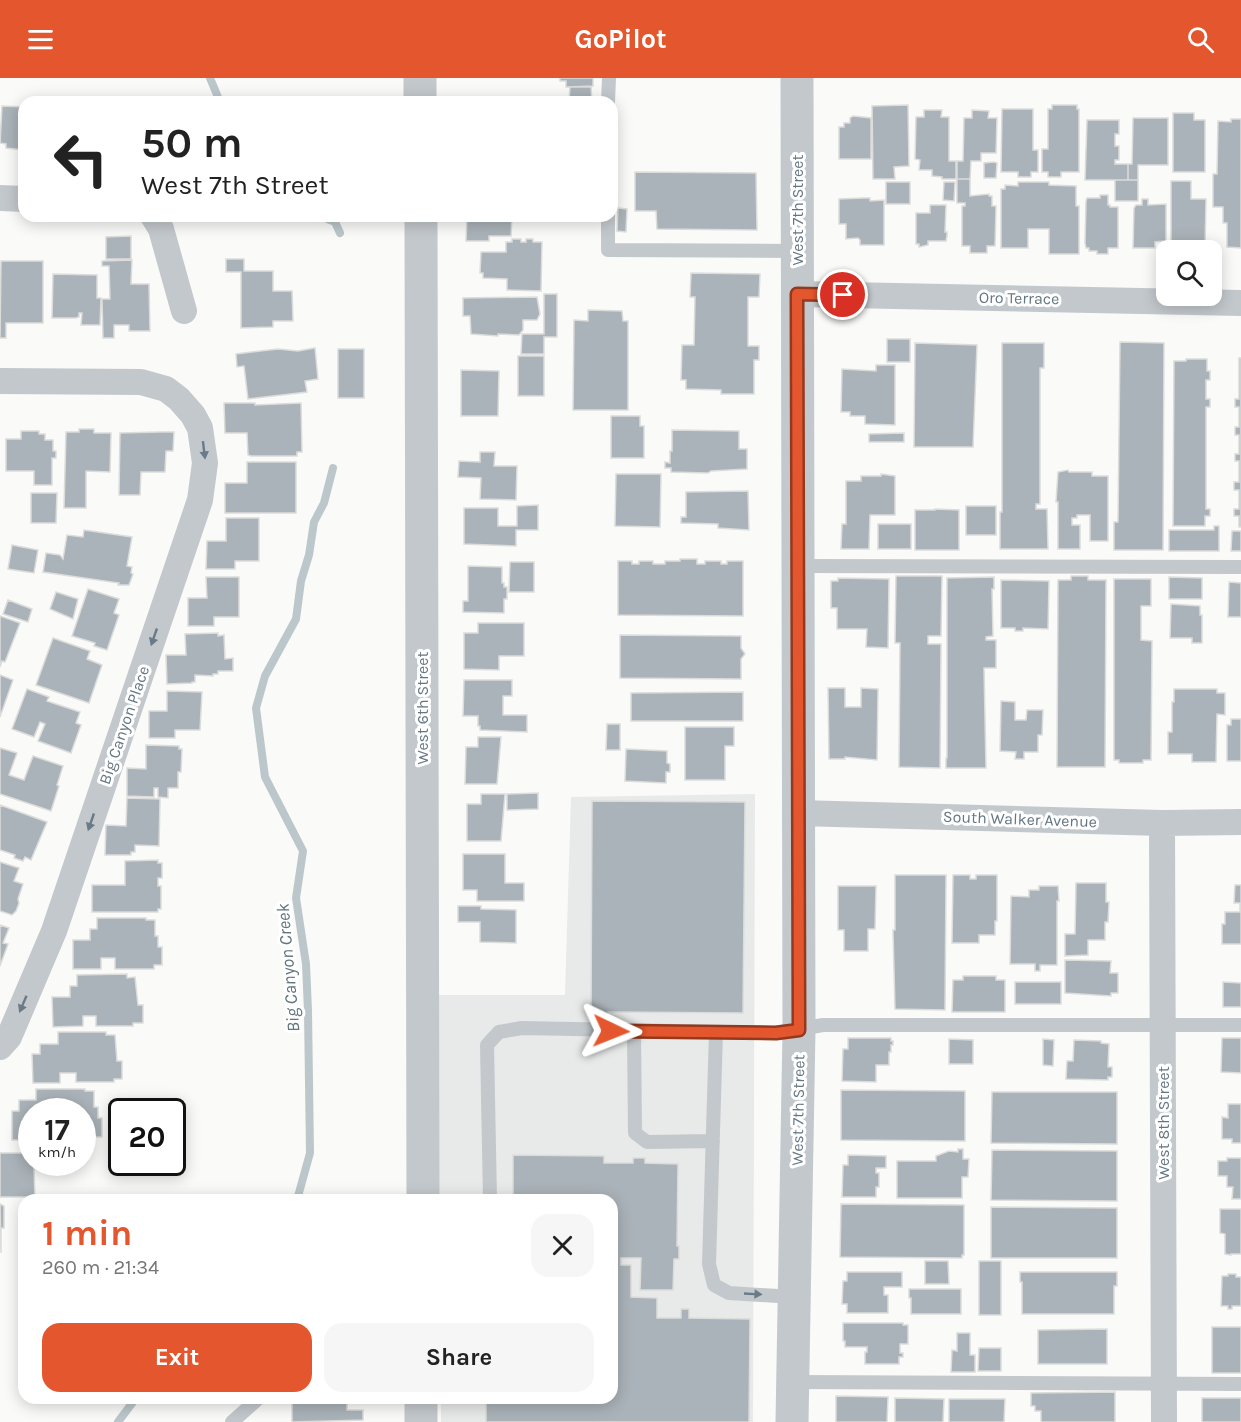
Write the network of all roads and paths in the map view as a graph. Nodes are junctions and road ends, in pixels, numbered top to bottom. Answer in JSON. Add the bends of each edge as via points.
{"nodes":[{"id":1,"x":420,"y":78,"type":"edge"},
{"id":2,"x":609,"y":78,"type":"edge"},
{"id":3,"x":797,"y":78,"type":"edge"},
{"id":4,"x":420,"y":96,"type":"edge"},
{"id":5,"x":608,"y":96,"type":"edge"},
{"id":6,"x":0,"y":198,"type":"edge"},
{"id":7,"x":18,"y":199,"type":"edge"},
{"id":8,"x":157,"y":222,"type":"edge"},
{"id":9,"x":421,"y":222,"type":"edge"},
{"id":10,"x":608,"y":222,"type":"edge"},
{"id":11,"x":797,"y":251,"type":"junction"},
{"id":12,"x":797,"y":294,"type":"junction"},
{"id":13,"x":1241,"y":303,"type":"edge"},
{"id":14,"x":184,"y":311,"type":"dead end"},
{"id":15,"x":0,"y":381,"type":"edge"},
{"id":16,"x":797,"y":566,"type":"junction"},
{"id":17,"x":1241,"y":567,"type":"edge"},
{"id":18,"x":798,"y":813,"type":"junction"},
{"id":19,"x":1241,"y":822,"type":"edge"},
{"id":20,"x":1162,"y":824,"type":"junction"},
{"id":21,"x":1163,"y":1024,"type":"junction"},
{"id":22,"x":1241,"y":1024,"type":"edge"},
{"id":23,"x":799,"y":1030,"type":"junction"},
{"id":24,"x":634,"y":1031,"type":"junction"},
{"id":25,"x":716,"y":1032,"type":"junction"},
{"id":26,"x":0,"y":1047,"type":"edge"},
{"id":27,"x":713,"y":1141,"type":"junction"},
{"id":28,"x":423,"y":1194,"type":"edge"},
{"id":29,"x":490,"y":1194,"type":"edge"},
{"id":30,"x":794,"y":1297,"type":"junction"},
{"id":31,"x":792,"y":1382,"type":"junction"},
{"id":32,"x":1164,"y":1384,"type":"junction"},
{"id":33,"x":1241,"y":1384,"type":"edge"},
{"id":34,"x":253,"y":1404,"type":"edge"},
{"id":35,"x":255,"y":1404,"type":"edge"},
{"id":36,"x":421,"y":1404,"type":"edge"},
{"id":37,"x":232,"y":1422,"type":"edge"},
{"id":38,"x":251,"y":1422,"type":"edge"},
{"id":39,"x":421,"y":1422,"type":"edge"},
{"id":40,"x":792,"y":1422,"type":"edge"},
{"id":41,"x":1164,"y":1422,"type":"edge"}],
"edges":[{"from":1,"to":4,"type":"street"},
{"from":2,"to":5,"type":"lane"},
{"from":3,"to":11,"type":"street","name":"West 7th Street"},
{"from":6,"to":7,"type":"street"},
{"from":8,"to":14,"type":"street"},
{"from":9,"to":28,"type":"street","name":"West 6th Street"},
{"from":10,"to":11,"type":"lane","via":[[608,250]]},
{"from":11,"to":12,"type":"street","name":"West 7th Street"},
{"from":12,"to":13,"type":"street","name":"Oro Terrace"},
{"from":12,"to":16,"type":"street","name":"West 7th Street"},
{"from":15,"to":26,"type":"street","name":"Big Canyon Place","one_way":true,"via":[[141,382],[166,389],[193,415],[200,428],[205,463],[200,500],[54,932],[9,1037]]},
{"from":16,"to":17,"type":"lane"},
{"from":16,"to":18,"type":"street","name":"West 7th Street"},
{"from":18,"to":20,"type":"street","name":"South Walker Avenue"},
{"from":18,"to":23,"type":"street","name":"West 7th Street"},
{"from":19,"to":20,"type":"street","name":"South Walker Avenue"},
{"from":20,"to":21,"type":"street","name":"West 8th Street"},
{"from":21,"to":22,"type":"lane"},
{"from":21,"to":23,"type":"lane","via":[[823,1025]]},
{"from":21,"to":32,"type":"street","name":"West 8th Street"},
{"from":23,"to":25,"type":"lane"},
{"from":23,"to":30,"type":"street","name":"West 7th Street"},
{"from":24,"to":25,"type":"lane"},
{"from":24,"to":27,"type":"lane","via":[[635,1133],[647,1142]]},
{"from":24,"to":29,"type":"lane","via":[[522,1028],[499,1032],[487,1045]]},
{"from":25,"to":27,"type":"lane"},
{"from":27,"to":30,"type":"lane","one_way":true,"via":[[709,1264],[714,1285],[729,1293]]},
{"from":30,"to":31,"type":"street","name":"West 7th Street"},
{"from":31,"to":32,"type":"lane"},
{"from":31,"to":40,"type":"street","name":"West 7th Street"},
{"from":32,"to":33,"type":"lane"},
{"from":32,"to":41,"type":"street","name":"West 8th Street"},
{"from":34,"to":37,"type":"lane"},
{"from":35,"to":38,"type":"lane"},
{"from":36,"to":39,"type":"street"}]}
